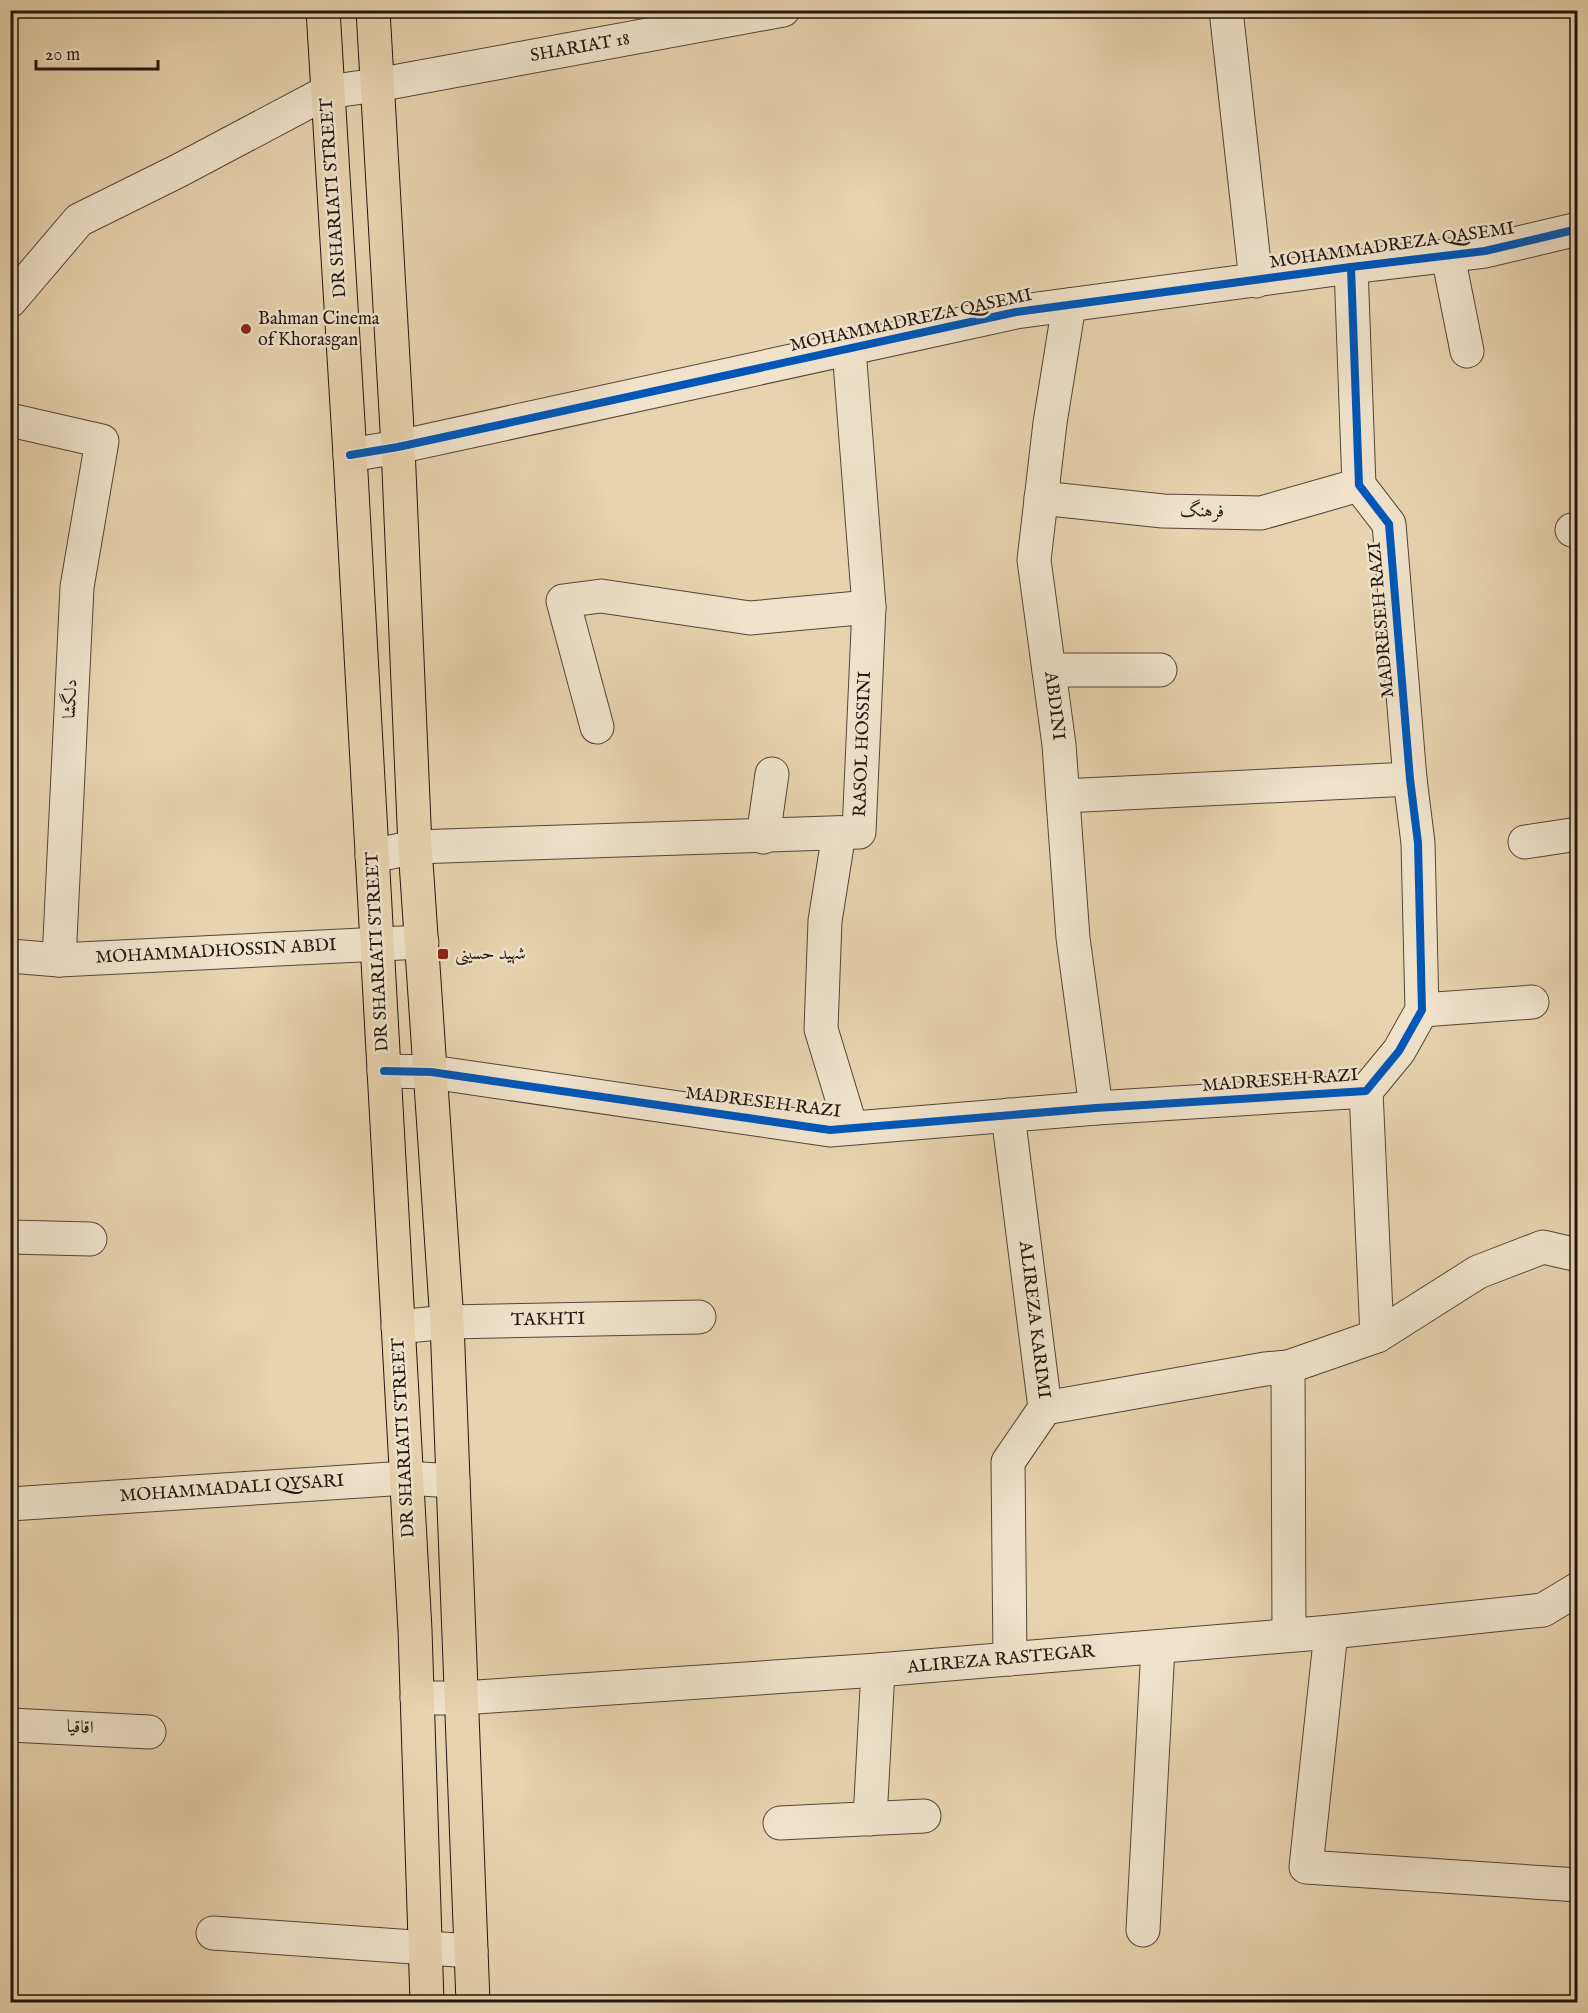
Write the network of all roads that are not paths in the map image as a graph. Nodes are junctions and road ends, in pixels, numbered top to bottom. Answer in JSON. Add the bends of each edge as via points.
{"nodes":[{"id":1,"x":323,"y":10,"type":"edge"},
{"id":2,"x":373,"y":10,"type":"edge"},
{"id":3,"x":783,"y":10,"type":"edge"},
{"id":4,"x":1226,"y":10,"type":"edge"},
{"id":5,"x":377,"y":85,"type":"junction"},
{"id":6,"x":327,"y":92,"type":"junction"},
{"id":7,"x":1578,"y":229,"type":"edge"},
{"id":8,"x":1448,"y":256,"type":"junction"},
{"id":9,"x":1351,"y":267,"type":"junction"},
{"id":10,"x":1256,"y":281,"type":"junction"},
{"id":11,"x":10,"y":301,"type":"edge"},
{"id":12,"x":1069,"y":305,"type":"junction"},
{"id":13,"x":849,"y":349,"type":"junction"},
{"id":14,"x":1467,"y":351,"type":"dead end"},
{"id":15,"x":10,"y":420,"type":"edge"},
{"id":16,"x":398,"y":447,"type":"junction"},
{"id":17,"x":350,"y":455,"type":"junction"},
{"id":18,"x":1359,"y":485,"type":"junction"},
{"id":19,"x":1041,"y":498,"type":"junction"},
{"id":20,"x":869,"y":607,"type":"junction"},
{"id":21,"x":1049,"y":670,"type":"junction"},
{"id":22,"x":1160,"y":670,"type":"dead end"},
{"id":23,"x":597,"y":727,"type":"dead end"},
{"id":24,"x":772,"y":774,"type":"dead end"},
{"id":25,"x":1410,"y":779,"type":"junction"},
{"id":26,"x":1063,"y":796,"type":"junction"},
{"id":27,"x":839,"y":833,"type":"junction"},
{"id":28,"x":1578,"y":834,"type":"edge"},
{"id":29,"x":763,"y":837,"type":"junction"},
{"id":30,"x":1525,"y":842,"type":"dead end"},
{"id":31,"x":415,"y":848,"type":"junction"},
{"id":32,"x":372,"y":856,"type":"junction"},
{"id":33,"x":422,"y":942,"type":"junction"},
{"id":34,"x":377,"y":944,"type":"junction"},
{"id":35,"x":10,"y":956,"type":"edge"},
{"id":36,"x":59,"y":960,"type":"junction"},
{"id":37,"x":1532,"y":1002,"type":"dead end"},
{"id":38,"x":1422,"y":1010,"type":"junction"},
{"id":39,"x":384,"y":1071,"type":"junction"},
{"id":40,"x":431,"y":1072,"type":"junction"},
{"id":41,"x":1366,"y":1091,"type":"junction"},
{"id":42,"x":1096,"y":1108,"type":"junction"},
{"id":43,"x":1008,"y":1115,"type":"junction"},
{"id":44,"x":851,"y":1128,"type":"junction"},
{"id":45,"x":10,"y":1237,"type":"edge"},
{"id":46,"x":90,"y":1239,"type":"dead end"},
{"id":47,"x":1578,"y":1255,"type":"edge"},
{"id":48,"x":699,"y":1317,"type":"dead end"},
{"id":49,"x":447,"y":1323,"type":"junction"},
{"id":50,"x":398,"y":1328,"type":"junction"},
{"id":51,"x":1377,"y":1336,"type":"junction"},
{"id":52,"x":1288,"y":1367,"type":"junction"},
{"id":53,"x":1045,"y":1408,"type":"junction"},
{"id":54,"x":406,"y":1478,"type":"junction"},
{"id":55,"x":453,"y":1481,"type":"junction"},
{"id":56,"x":10,"y":1504,"type":"edge"},
{"id":57,"x":1578,"y":1589,"type":"edge"},
{"id":58,"x":1331,"y":1632,"type":"junction"},
{"id":59,"x":1289,"y":1635,"type":"junction"},
{"id":60,"x":1158,"y":1647,"type":"junction"},
{"id":61,"x":1010,"y":1659,"type":"junction"},
{"id":62,"x":878,"y":1670,"type":"junction"},
{"id":63,"x":417,"y":1698,"type":"junction"},
{"id":64,"x":462,"y":1698,"type":"junction"},
{"id":65,"x":10,"y":1725,"type":"edge"},
{"id":66,"x":149,"y":1732,"type":"dead end"},
{"id":67,"x":924,"y":1816,"type":"dead end"},
{"id":68,"x":870,"y":1819,"type":"junction"},
{"id":69,"x":780,"y":1823,"type":"dead end"},
{"id":70,"x":1578,"y":1885,"type":"edge"},
{"id":71,"x":1143,"y":1930,"type":"dead end"},
{"id":72,"x":213,"y":1933,"type":"dead end"},
{"id":73,"x":425,"y":1948,"type":"junction"},
{"id":74,"x":471,"y":1951,"type":"junction"},
{"id":75,"x":427,"y":2002,"type":"edge"},
{"id":76,"x":473,"y":2002,"type":"edge"}],
"edges":[{"from":1,"to":6,"type":"main road","name":"DR SHARIATI STREET"},
{"from":2,"to":5,"type":"main road"},
{"from":3,"to":5,"type":"street","name":"SHARIAT 18"},
{"from":4,"to":10,"type":"street"},
{"from":5,"to":6,"type":"street","name":"SHARIAT 18"},
{"from":5,"to":16,"type":"main road"},
{"from":6,"to":11,"type":"street","name":"SHARIAT 18","via":[[80,220]]},
{"from":6,"to":17,"type":"main road","name":"DR SHARIATI STREET"},
{"from":7,"to":8,"type":"street","name":"MOHAMMADREZA QASEMI"},
{"from":8,"to":9,"type":"street","name":"MOHAMMADREZA QASEMI"},
{"from":8,"to":14,"type":"street"},
{"from":9,"to":10,"type":"street","name":"MOHAMMADREZA QASEMI"},
{"from":9,"to":18,"type":"street"},
{"from":10,"to":12,"type":"street","name":"MOHAMMADREZA QASEMI"},
{"from":12,"to":13,"type":"street","name":"MOHAMMADREZA QASEMI","via":[[1016,312]]},
{"from":12,"to":19,"type":"street","name":"ABDINI"},
{"from":13,"to":16,"type":"street","name":"MOHAMMADREZA QASEMI"},
{"from":13,"to":20,"type":"street","name":"RASOL HOSSINI"},
{"from":15,"to":36,"type":"street","name":"دلگشا","via":[[102,441],[77,587]]},
{"from":16,"to":17,"type":"street","name":"MOHAMMADREZA QASEMI"},
{"from":16,"to":31,"type":"main road"},
{"from":17,"to":32,"type":"main road","name":"DR SHARIATI STREET"},
{"from":18,"to":19,"type":"street","name":"فرهنگ","via":[[1261,513],[1163,511]]},
{"from":18,"to":25,"type":"street","name":"MADRESEH RAZI","via":[[1389,524]]},
{"from":19,"to":21,"type":"street","name":"ABDINI","via":[[1034,560]]},
{"from":20,"to":23,"type":"street","via":[[750,618],[601,596],[563,600]]},
{"from":20,"to":27,"type":"street","name":"RASOL HOSSINI","via":[[859,832]]},
{"from":21,"to":22,"type":"street"},
{"from":21,"to":26,"type":"street","name":"ABDINI"},
{"from":24,"to":29,"type":"street"},
{"from":25,"to":26,"type":"street"},
{"from":25,"to":38,"type":"street","name":"MADRESEH RAZI","via":[[1418,843]]},
{"from":26,"to":42,"type":"street","name":"ABDINI","via":[[1073,939]]},
{"from":27,"to":29,"type":"street","name":"RASOL HOSSINI"},
{"from":27,"to":44,"type":"street","via":[[825,921],[821,1029]]},
{"from":28,"to":30,"type":"street"},
{"from":29,"to":31,"type":"street","name":"RASOL HOSSINI"},
{"from":31,"to":32,"type":"street","name":"RASOL HOSSINI"},
{"from":31,"to":33,"type":"main road"},
{"from":32,"to":34,"type":"main road","name":"DR SHARIATI STREET"},
{"from":33,"to":34,"type":"street","name":"MOHAMMADHOSSIN ABDI"},
{"from":33,"to":40,"type":"main road"},
{"from":34,"to":36,"type":"street","name":"MOHAMMADHOSSIN ABDI"},
{"from":34,"to":39,"type":"main road","name":"DR SHARIATI STREET"},
{"from":35,"to":36,"type":"street","name":"MOHAMMADHOSSIN ABDI"},
{"from":37,"to":38,"type":"street"},
{"from":38,"to":41,"type":"street","name":"MADRESEH RAZI","via":[[1400,1051]]},
{"from":39,"to":40,"type":"street","name":"MADRESEH RAZI"},
{"from":39,"to":50,"type":"main road","name":"DR SHARIATI STREET"},
{"from":40,"to":44,"type":"street","name":"MADRESEH RAZI","via":[[830,1130]]},
{"from":40,"to":49,"type":"main road"},
{"from":41,"to":42,"type":"street","name":"MADRESEH RAZI"},
{"from":41,"to":51,"type":"street"},
{"from":42,"to":43,"type":"street","name":"MADRESEH RAZI"},
{"from":43,"to":44,"type":"street","name":"MADRESEH RAZI"},
{"from":43,"to":53,"type":"street","name":"ALIREZA KARIMI"},
{"from":45,"to":46,"type":"street"},
{"from":47,"to":51,"type":"street","via":[[1543,1247],[1478,1272]]},
{"from":48,"to":49,"type":"street","name":"TAKHTI"},
{"from":49,"to":50,"type":"street","name":"TAKHTI"},
{"from":49,"to":55,"type":"main road"},
{"from":50,"to":54,"type":"main road","name":"DR SHARIATI STREET"},
{"from":51,"to":52,"type":"street"},
{"from":52,"to":53,"type":"street"},
{"from":52,"to":59,"type":"street"},
{"from":53,"to":61,"type":"street","name":"ALIREZA KARIMI","via":[[1008,1462]]},
{"from":54,"to":55,"type":"street","name":"MOHAMMADALI QYSARI"},
{"from":54,"to":56,"type":"street","name":"MOHAMMADALI QYSARI"},
{"from":54,"to":63,"type":"main road","name":"DR SHARIATI STREET"},
{"from":55,"to":64,"type":"main road"},
{"from":57,"to":58,"type":"street","name":"ALIREZA RASTEGAR","via":[[1543,1610]]},
{"from":58,"to":59,"type":"street","name":"ALIREZA RASTEGAR"},
{"from":58,"to":70,"type":"street","via":[[1306,1867]]},
{"from":59,"to":60,"type":"street","name":"ALIREZA RASTEGAR"},
{"from":60,"to":61,"type":"street","name":"ALIREZA RASTEGAR"},
{"from":60,"to":71,"type":"street"},
{"from":61,"to":62,"type":"street","name":"ALIREZA RASTEGAR"},
{"from":62,"to":64,"type":"street","name":"ALIREZA RASTEGAR"},
{"from":62,"to":68,"type":"street"},
{"from":63,"to":64,"type":"street","name":"ALIREZA RASTEGAR"},
{"from":63,"to":73,"type":"main road","name":"DR SHARIATI STREET"},
{"from":64,"to":74,"type":"main road"},
{"from":65,"to":66,"type":"street","name":"اقاقیا"},
{"from":67,"to":68,"type":"street"},
{"from":68,"to":69,"type":"street"},
{"from":72,"to":73,"type":"street"},
{"from":73,"to":74,"type":"street"},
{"from":73,"to":75,"type":"main road","name":"DR SHARIATI STREET"},
{"from":74,"to":76,"type":"main road"}]}
